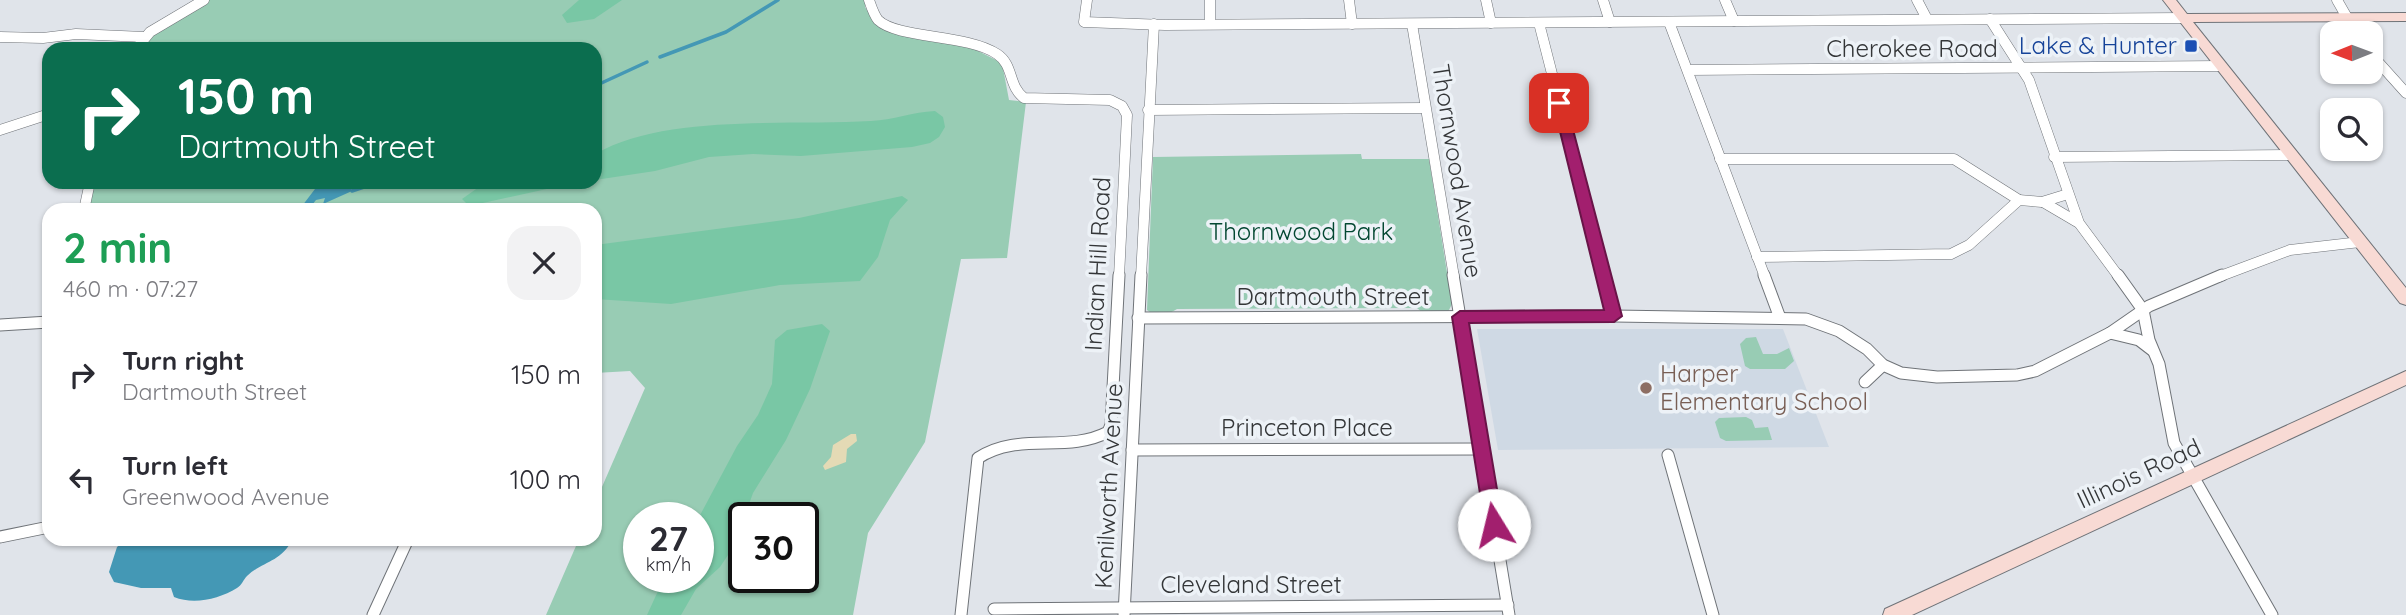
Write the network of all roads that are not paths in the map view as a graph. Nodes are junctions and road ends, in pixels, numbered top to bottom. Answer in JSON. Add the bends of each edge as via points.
{"nodes":[{"id":1,"x":204,"y":0,"type":"edge"},
{"id":2,"x":869,"y":0,"type":"edge"},
{"id":3,"x":1087,"y":0,"type":"edge"},
{"id":4,"x":1210,"y":0,"type":"edge"},
{"id":5,"x":1349,"y":0,"type":"edge"},
{"id":6,"x":1486,"y":0,"type":"edge"},
{"id":7,"x":1603,"y":0,"type":"edge"},
{"id":8,"x":1725,"y":0,"type":"edge"},
{"id":9,"x":1917,"y":0,"type":"edge"},
{"id":10,"x":2169,"y":0,"type":"edge"},
{"id":11,"x":2337,"y":0,"type":"edge"},
{"id":12,"x":2348,"y":17,"type":"junction"},
{"id":13,"x":2406,"y":17,"type":"edge"},
{"id":14,"x":2183,"y":18,"type":"junction"},
{"id":15,"x":1927,"y":19,"type":"junction"},
{"id":16,"x":1990,"y":19,"type":"junction"},
{"id":17,"x":1734,"y":21,"type":"junction"},
{"id":18,"x":2350,"y":21,"type":"edge"},
{"id":19,"x":1610,"y":22,"type":"junction"},
{"id":20,"x":1670,"y":22,"type":"junction"},
{"id":21,"x":1412,"y":23,"type":"junction"},
{"id":22,"x":1491,"y":23,"type":"junction"},
{"id":23,"x":1539,"y":23,"type":"junction"},
{"id":24,"x":1154,"y":24,"type":"junction"},
{"id":25,"x":1210,"y":24,"type":"junction"},
{"id":26,"x":1352,"y":24,"type":"junction"},
{"id":27,"x":0,"y":37,"type":"edge"},
{"id":28,"x":144,"y":37,"type":"junction"},
{"id":29,"x":141,"y":42,"type":"edge"},
{"id":30,"x":2220,"y":66,"type":"junction"},
{"id":31,"x":2022,"y":67,"type":"junction"},
{"id":32,"x":2384,"y":68,"type":"edge"},
{"id":33,"x":1688,"y":70,"type":"junction"},
{"id":34,"x":2406,"y":93,"type":"edge"},
{"id":35,"x":1425,"y":108,"type":"junction"},
{"id":36,"x":1148,"y":110,"type":"junction"},
{"id":37,"x":42,"y":116,"type":"edge"},
{"id":38,"x":0,"y":130,"type":"edge"},
{"id":39,"x":2292,"y":155,"type":"junction"},
{"id":40,"x":2054,"y":157,"type":"junction"},
{"id":41,"x":1720,"y":159,"type":"junction"},
{"id":42,"x":2068,"y":194,"type":"junction"},
{"id":43,"x":2019,"y":200,"type":"junction"},
{"id":44,"x":2042,"y":202,"type":"junction"},
{"id":45,"x":2079,"y":223,"type":"junction"},
{"id":46,"x":2360,"y":242,"type":"junction"},
{"id":47,"x":1757,"y":257,"type":"junction"},
{"id":48,"x":2406,"y":299,"type":"edge"},
{"id":49,"x":2143,"y":310,"type":"junction"},
{"id":50,"x":1614,"y":316,"type":"junction"},
{"id":51,"x":1460,"y":317,"type":"junction"},
{"id":52,"x":1138,"y":318,"type":"junction"},
{"id":53,"x":1780,"y":318,"type":"junction"},
{"id":54,"x":42,"y":322,"type":"edge"},
{"id":55,"x":0,"y":324,"type":"edge"},
{"id":56,"x":2110,"y":333,"type":"junction"},
{"id":57,"x":2154,"y":352,"type":"junction"},
{"id":58,"x":1883,"y":365,"type":"junction"},
{"id":59,"x":2406,"y":379,"type":"edge"},
{"id":60,"x":1865,"y":382,"type":"dead end"},
{"id":61,"x":1482,"y":449,"type":"junction"},
{"id":62,"x":1132,"y":450,"type":"junction"},
{"id":63,"x":1668,"y":455,"type":"dead end"},
{"id":64,"x":2193,"y":477,"type":"junction"},
{"id":65,"x":42,"y":528,"type":"edge"},
{"id":66,"x":0,"y":537,"type":"edge"},
{"id":67,"x":405,"y":546,"type":"edge"},
{"id":68,"x":994,"y":609,"type":"dead end"},
{"id":69,"x":1125,"y":610,"type":"edge"},
{"id":70,"x":1508,"y":610,"type":"edge"},
{"id":71,"x":373,"y":615,"type":"edge"},
{"id":72,"x":961,"y":615,"type":"edge"},
{"id":73,"x":1713,"y":615,"type":"edge"},
{"id":74,"x":1892,"y":615,"type":"edge"},
{"id":75,"x":2272,"y":615,"type":"edge"}],
"edges":[{"from":1,"to":28,"type":"street"},
{"from":2,"to":72,"type":"street","name":"Indian Hill Road","via":[[877,19],[888,26],[975,45],[1000,56],[1010,66],[1016,91],[1024,98],[1110,100],[1127,115],[1111,425],[1108,432],[1090,442],[1010,442],[988,449],[978,458]]},
{"from":3,"to":24,"type":"street","via":[[1084,22]]},
{"from":4,"to":25,"type":"street"},
{"from":5,"to":26,"type":"street"},
{"from":6,"to":22,"type":"street"},
{"from":7,"to":19,"type":"street"},
{"from":8,"to":17,"type":"street"},
{"from":9,"to":15,"type":"street"},
{"from":10,"to":14,"type":"main road"},
{"from":11,"to":12,"type":"street"},
{"from":12,"to":13,"type":"main road"},
{"from":12,"to":14,"type":"main road"},
{"from":12,"to":18,"type":"street"},
{"from":14,"to":16,"type":"street"},
{"from":14,"to":30,"type":"main road"},
{"from":15,"to":16,"type":"street"},
{"from":15,"to":17,"type":"street"},
{"from":16,"to":31,"type":"street"},
{"from":17,"to":20,"type":"street"},
{"from":19,"to":20,"type":"street"},
{"from":19,"to":23,"type":"street"},
{"from":20,"to":33,"type":"street"},
{"from":21,"to":22,"type":"street"},
{"from":21,"to":26,"type":"street"},
{"from":21,"to":35,"type":"street","name":"Thornwood Avenue"},
{"from":22,"to":23,"type":"street"},
{"from":23,"to":50,"type":"street"},
{"from":24,"to":25,"type":"street"},
{"from":24,"to":36,"type":"street","name":"Kenilworth Avenue"},
{"from":25,"to":26,"type":"street"},
{"from":27,"to":28,"type":"street"},
{"from":28,"to":29,"type":"street"},
{"from":30,"to":31,"type":"street","name":"Cherokee Road"},
{"from":30,"to":39,"type":"main road"},
{"from":31,"to":33,"type":"street","name":"Cherokee Road"},
{"from":31,"to":40,"type":"street"},
{"from":32,"to":34,"type":"street"},
{"from":33,"to":41,"type":"street"},
{"from":35,"to":36,"type":"street"},
{"from":35,"to":51,"type":"street","name":"Thornwood Avenue"},
{"from":36,"to":52,"type":"street","name":"Kenilworth Avenue"},
{"from":37,"to":38,"type":"street"},
{"from":39,"to":40,"type":"street"},
{"from":39,"to":46,"type":"main road"},
{"from":40,"to":42,"type":"street"},
{"from":41,"to":43,"type":"street","via":[[1943,157],[1964,162]]},
{"from":41,"to":47,"type":"street"},
{"from":42,"to":44,"type":"street"},
{"from":42,"to":45,"type":"street"},
{"from":43,"to":44,"type":"street"},
{"from":43,"to":47,"type":"street","via":[[1969,245],[1951,254]]},
{"from":44,"to":45,"type":"street"},
{"from":45,"to":49,"type":"street"},
{"from":46,"to":48,"type":"main road"},
{"from":46,"to":49,"type":"street","via":[[2273,255]]},
{"from":47,"to":53,"type":"street"},
{"from":49,"to":56,"type":"street"},
{"from":49,"to":57,"type":"street"},
{"from":50,"to":51,"type":"street","name":"Dartmouth Street"},
{"from":50,"to":53,"type":"street","name":"Dartmouth Street"},
{"from":51,"to":52,"type":"street","name":"Dartmouth Street"},
{"from":51,"to":61,"type":"street","name":"Thornwood Avenue"},
{"from":52,"to":62,"type":"street","name":"Kenilworth Avenue"},
{"from":53,"to":58,"type":"street","name":"Dartmouth Street","via":[[1825,324],[1867,349]]},
{"from":54,"to":55,"type":"street"},
{"from":56,"to":57,"type":"street","via":[[2139,340]]},
{"from":56,"to":58,"type":"street","via":[[2027,374],[1937,377],[1901,373]]},
{"from":57,"to":64,"type":"street","via":[[2174,443]]},
{"from":58,"to":60,"type":"street"},
{"from":59,"to":64,"type":"main road","name":"Illinois Road"},
{"from":61,"to":62,"type":"street","name":"Princeton Place"},
{"from":61,"to":70,"type":"street","name":"Thornwood Avenue"},
{"from":62,"to":69,"type":"street","name":"Kenilworth Avenue"},
{"from":63,"to":73,"type":"street"},
{"from":64,"to":74,"type":"main road","name":"Illinois Road"},
{"from":64,"to":75,"type":"street"},
{"from":65,"to":66,"type":"street"},
{"from":67,"to":71,"type":"street"},
{"from":68,"to":69,"type":"street","name":"Cleveland Street"},
{"from":69,"to":70,"type":"street","name":"Cleveland Street"}]}
